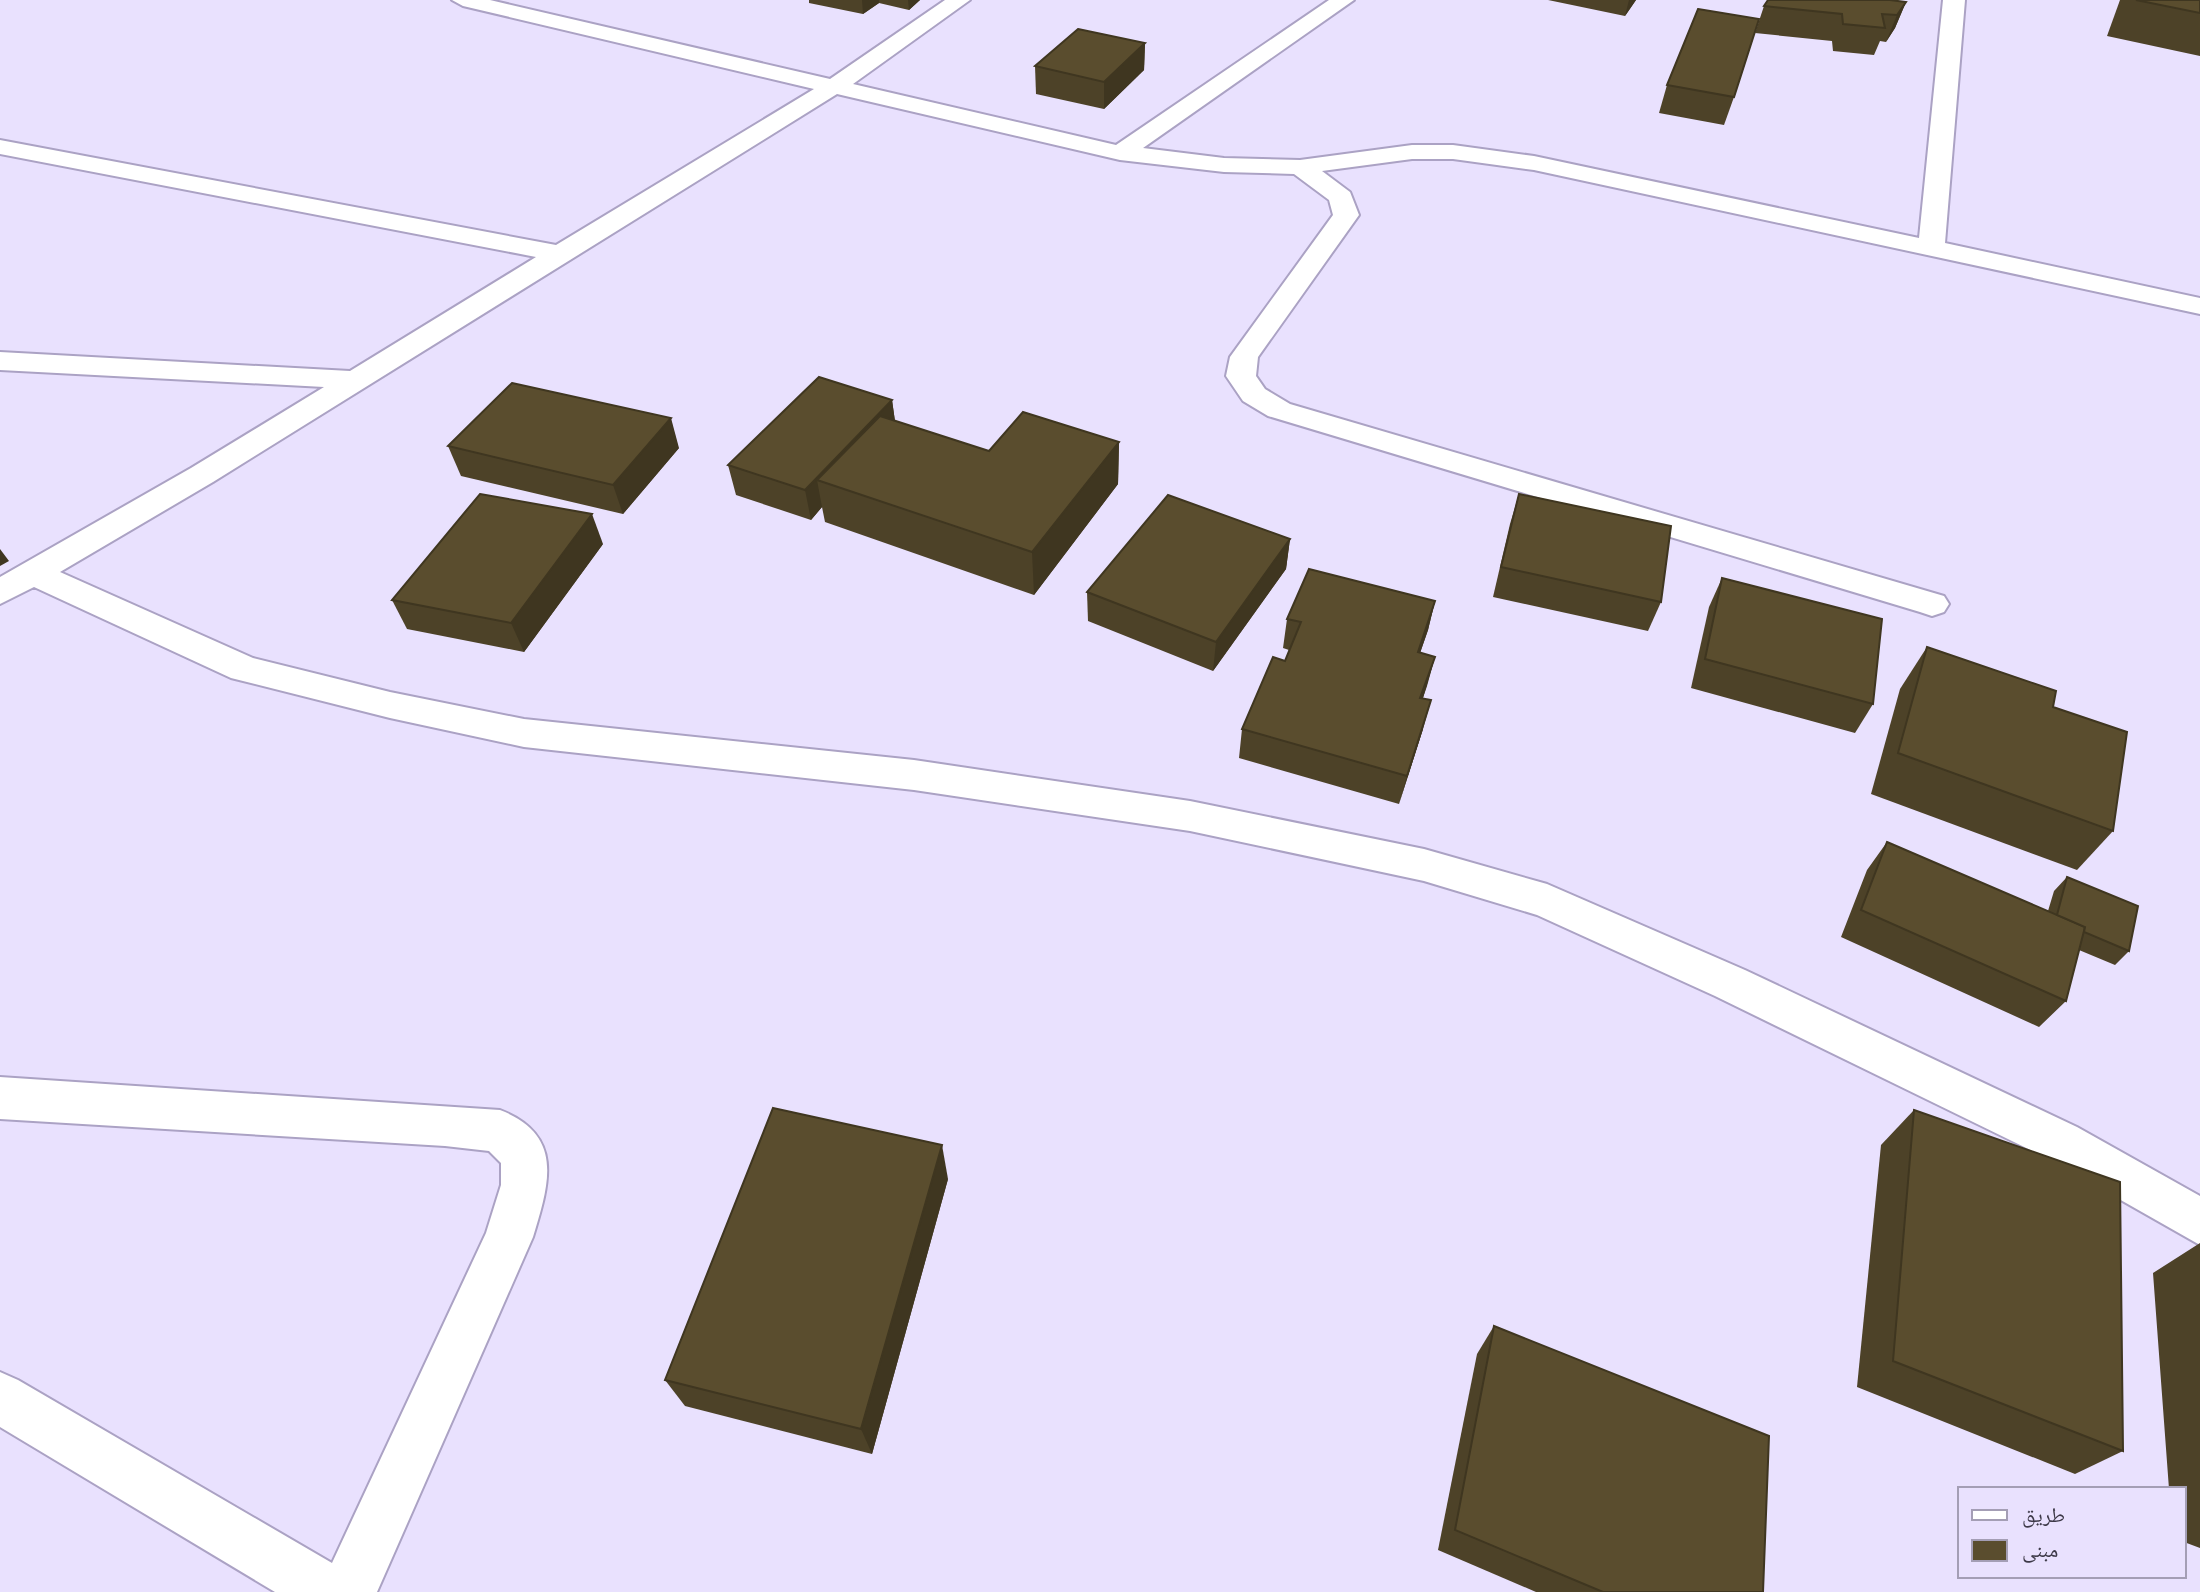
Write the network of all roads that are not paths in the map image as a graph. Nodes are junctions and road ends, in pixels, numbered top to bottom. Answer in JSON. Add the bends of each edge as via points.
{"nodes":[{"id":1,"x":463,"y":0,"type":"edge"},
{"id":2,"x":958,"y":0,"type":"edge"},
{"id":3,"x":1343,"y":0,"type":"edge"},
{"id":4,"x":1949,"y":1,"type":"edge"},
{"id":5,"x":833,"y":87,"type":"junction"},
{"id":6,"x":0,"y":147,"type":"edge"},
{"id":7,"x":1120,"y":153,"type":"junction"},
{"id":8,"x":1300,"y":167,"type":"junction"},
{"id":9,"x":1931,"y":249,"type":"junction"},
{"id":10,"x":560,"y":254,"type":"junction"},
{"id":11,"x":2200,"y":306,"type":"edge"},
{"id":12,"x":0,"y":361,"type":"edge"},
{"id":13,"x":355,"y":380,"type":"junction"},
{"id":14,"x":16,"y":583,"type":"edge"},
{"id":15,"x":1932,"y":604,"type":"dead end"},
{"id":16,"x":0,"y":1098,"type":"edge"},
{"id":17,"x":2200,"y":1222,"type":"edge"},
{"id":18,"x":0,"y":1398,"type":"edge"},
{"id":19,"x":328,"y":1592,"type":"edge"},
{"id":20,"x":348,"y":1592,"type":"edge"}],
"edges":[{"from":1,"to":5,"type":"street"},
{"from":2,"to":5,"type":"street"},
{"from":3,"to":7,"type":"street"},
{"from":4,"to":9,"type":"street"},
{"from":5,"to":7,"type":"street"},
{"from":5,"to":10,"type":"street"},
{"from":6,"to":10,"type":"street"},
{"from":7,"to":8,"type":"street","via":[[1224,165]]},
{"from":8,"to":9,"type":"street","via":[[1412,152],[1480,156],[1581,171]]},
{"from":8,"to":15,"type":"street","via":[[1341,197],[1346,215],[1244,357],[1241,376],[1254,395],[1279,410]]},
{"from":9,"to":11,"type":"street"},
{"from":10,"to":13,"type":"street"},
{"from":12,"to":13,"type":"street"},
{"from":13,"to":14,"type":"street"},
{"from":14,"to":17,"type":"street","via":[[244,669],[524,733],[914,775],[1190,816],[1424,865],[1548,901],[2062,1142]]},
{"from":16,"to":20,"type":"street","via":[[445,1125],[500,1131],[524,1154],[525,1185],[509,1237]]},
{"from":18,"to":19,"type":"street"}]}
